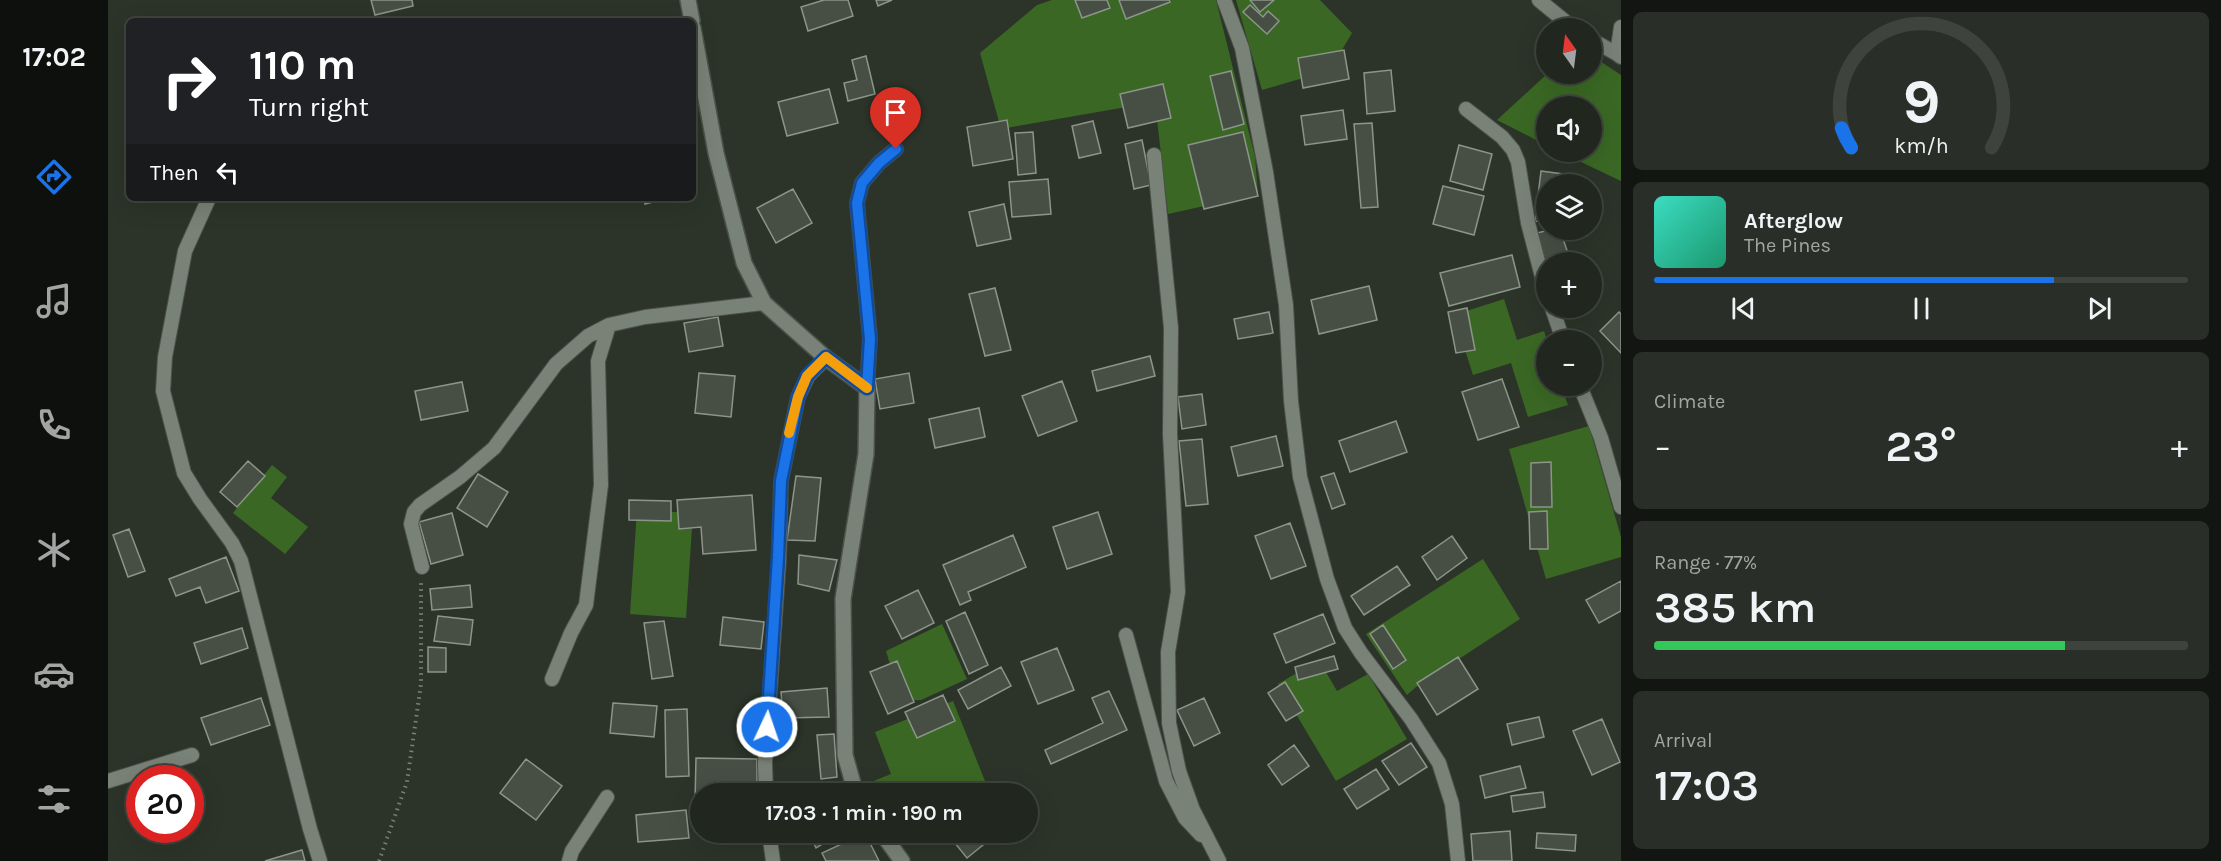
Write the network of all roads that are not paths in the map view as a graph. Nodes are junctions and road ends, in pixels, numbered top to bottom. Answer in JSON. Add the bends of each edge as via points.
{"nodes":[{"id":1,"x":688,"y":0,"type":"edge"},
{"id":2,"x":1224,"y":0,"type":"edge"},
{"id":3,"x":1539,"y":0,"type":"edge"},
{"id":4,"x":691,"y":18,"type":"edge"},
{"id":5,"x":1561,"y":18,"type":"edge"},
{"id":6,"x":1621,"y":27,"type":"edge"},
{"id":7,"x":696,"y":44,"type":"edge"},
{"id":8,"x":1602,"y":46,"type":"edge"},
{"id":9,"x":1619,"y":56,"type":"edge"},
{"id":10,"x":1466,"y":109,"type":"dead end"},
{"id":11,"x":896,"y":149,"type":"dead end"},
{"id":12,"x":1154,"y":154,"type":"dead end"},
{"id":13,"x":207,"y":201,"type":"edge"},
{"id":14,"x":1536,"y":254,"type":"edge"},
{"id":15,"x":764,"y":303,"type":"junction"},
{"id":16,"x":609,"y":326,"type":"junction"},
{"id":17,"x":826,"y":357,"type":"junction"},
{"id":18,"x":867,"y":388,"type":"junction"},
{"id":19,"x":1584,"y":396,"type":"edge"},
{"id":20,"x":1621,"y":507,"type":"edge"},
{"id":21,"x":422,"y":567,"type":"road end"},
{"id":22,"x":1126,"y":635,"type":"dead end"},
{"id":23,"x":552,"y":679,"type":"dead end"},
{"id":24,"x":192,"y":755,"type":"dead end"},
{"id":25,"x":108,"y":781,"type":"edge"},
{"id":26,"x":766,"y":783,"type":"edge"},
{"id":27,"x":853,"y":783,"type":"edge"},
{"id":28,"x":607,"y":797,"type":"dead end"},
{"id":29,"x":771,"y":843,"type":"edge"},
{"id":30,"x":889,"y":843,"type":"edge"},
{"id":31,"x":1212,"y":848,"type":"junction"},
{"id":32,"x":320,"y":861,"type":"edge"},
{"id":33,"x":569,"y":861,"type":"edge"},
{"id":34,"x":773,"y":861,"type":"edge"},
{"id":35,"x":902,"y":861,"type":"edge"},
{"id":36,"x":1219,"y":861,"type":"edge"},
{"id":37,"x":1458,"y":861,"type":"edge"}],
"edges":[{"from":1,"to":4,"type":"street"},
{"from":2,"to":37,"type":"lane","via":[[1242,48],[1266,172],[1286,305],[1300,477],[1327,579],[1345,628],[1439,763],[1452,804]]},
{"from":3,"to":5,"type":"lane"},
{"from":6,"to":9,"type":"lane"},
{"from":7,"to":15,"type":"street","via":[[731,219],[744,263]]},
{"from":8,"to":9,"type":"lane"},
{"from":10,"to":14,"type":"lane","via":[[1503,137],[1516,156]]},
{"from":11,"to":18,"type":"lane","via":[[862,183],[857,203],[870,339]]},
{"from":12,"to":31,"type":"lane","via":[[1171,328],[1170,434],[1178,592],[1168,652],[1169,723],[1179,771]]},
{"from":13,"to":32,"type":"lane","via":[[185,250],[165,357],[163,391],[184,473],[241,561]]},
{"from":15,"to":16,"type":"lane","via":[[645,317]]},
{"from":15,"to":17,"type":"street"},
{"from":16,"to":21,"type":"lane","via":[[588,336],[556,364],[494,448],[414,512],[411,524]]},
{"from":16,"to":23,"type":"lane","via":[[598,361],[602,485],[586,605]]},
{"from":17,"to":18,"type":"street"},
{"from":17,"to":26,"type":"lane","via":[[807,376],[798,397],[781,481]]},
{"from":18,"to":27,"type":"street","via":[[866,454],[843,599],[844,755]]},
{"from":19,"to":20,"type":"lane"},
{"from":22,"to":31,"type":"lane","via":[[1166,781],[1185,818]]},
{"from":24,"to":25,"type":"lane"},
{"from":28,"to":33,"type":"lane"},
{"from":29,"to":34,"type":"lane"},
{"from":30,"to":35,"type":"street"},
{"from":31,"to":36,"type":"lane"}]}
